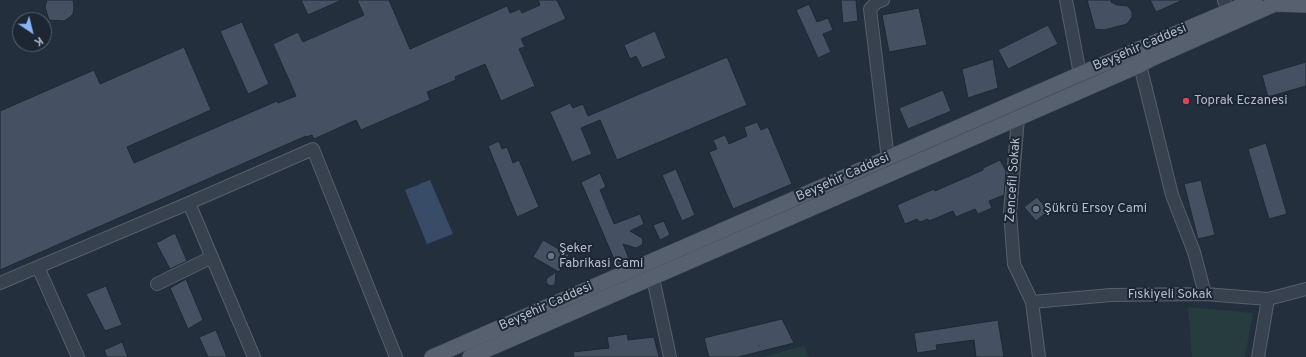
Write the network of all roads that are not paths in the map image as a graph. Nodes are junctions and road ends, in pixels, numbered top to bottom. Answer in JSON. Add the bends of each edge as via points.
{"nodes":[{"id":1,"x":883,"y":0,"type":"edge"},
{"id":2,"x":1066,"y":0,"type":"edge"},
{"id":3,"x":1255,"y":0,"type":"edge"},
{"id":4,"x":1279,"y":2,"type":"edge"},
{"id":5,"x":1226,"y":5,"type":"edge"},
{"id":6,"x":1306,"y":5,"type":"edge"},
{"id":7,"x":1140,"y":66,"type":"junction"},
{"id":8,"x":1080,"y":74,"type":"junction"},
{"id":9,"x":1018,"y":118,"type":"junction"},
{"id":10,"x":888,"y":159,"type":"junction"},
{"id":11,"x":189,"y":203,"type":"junction"},
{"id":12,"x":212,"y":257,"type":"junction"},
{"id":13,"x":38,"y":267,"type":"junction"},
{"id":14,"x":653,"y":278,"type":"junction"},
{"id":15,"x":0,"y":283,"type":"edge"},
{"id":16,"x":157,"y":284,"type":"dead end"},
{"id":17,"x":1306,"y":289,"type":"edge"},
{"id":18,"x":1205,"y":294,"type":"junction"},
{"id":19,"x":1268,"y":299,"type":"junction"},
{"id":20,"x":1032,"y":302,"type":"junction"},
{"id":21,"x":473,"y":356,"type":"edge"},
{"id":22,"x":78,"y":357,"type":"edge"},
{"id":23,"x":254,"y":357,"type":"edge"},
{"id":24,"x":396,"y":357,"type":"edge"},
{"id":25,"x":432,"y":357,"type":"edge"},
{"id":26,"x":670,"y":357,"type":"edge"},
{"id":27,"x":1039,"y":357,"type":"edge"},
{"id":28,"x":1258,"y":357,"type":"edge"}],
"edges":[{"from":1,"to":10,"type":"street","via":[[870,9]]},
{"from":2,"to":8,"type":"street"},
{"from":3,"to":5,"type":"main road","name":"Beyşehir Caddesi"},
{"from":4,"to":6,"type":"main road"},
{"from":4,"to":7,"type":"main road","name":"Beyşehir Caddesi"},
{"from":5,"to":8,"type":"main road","name":"Beyşehir Caddesi"},
{"from":7,"to":9,"type":"main road","name":"Beyşehir Caddesi"},
{"from":7,"to":18,"type":"street","via":[[1172,195],[1194,252]]},
{"from":8,"to":10,"type":"main road","name":"Beyşehir Caddesi"},
{"from":9,"to":14,"type":"main road","name":"Beyşehir Caddesi"},
{"from":9,"to":20,"type":"street","name":"Zencefil Sokak","via":[[1010,213],[1014,264]]},
{"from":10,"to":25,"type":"main road","name":"Beyşehir Caddesi"},
{"from":11,"to":12,"type":"street"},
{"from":11,"to":13,"type":"street"},
{"from":11,"to":24,"type":"street","via":[[313,149]]},
{"from":12,"to":16,"type":"street"},
{"from":12,"to":23,"type":"street"},
{"from":13,"to":15,"type":"street"},
{"from":13,"to":22,"type":"street"},
{"from":14,"to":21,"type":"main road","name":"Beyşehir Caddesi"},
{"from":14,"to":26,"type":"street"},
{"from":17,"to":19,"type":"street","name":"Fıskiyeli Sokak"},
{"from":18,"to":19,"type":"street","name":"Fıskiyeli Sokak"},
{"from":18,"to":20,"type":"street","name":"Fıskiyeli Sokak","via":[[1111,295]]},
{"from":19,"to":28,"type":"street"},
{"from":20,"to":27,"type":"street","name":"Zencefil Sokak"}]}
